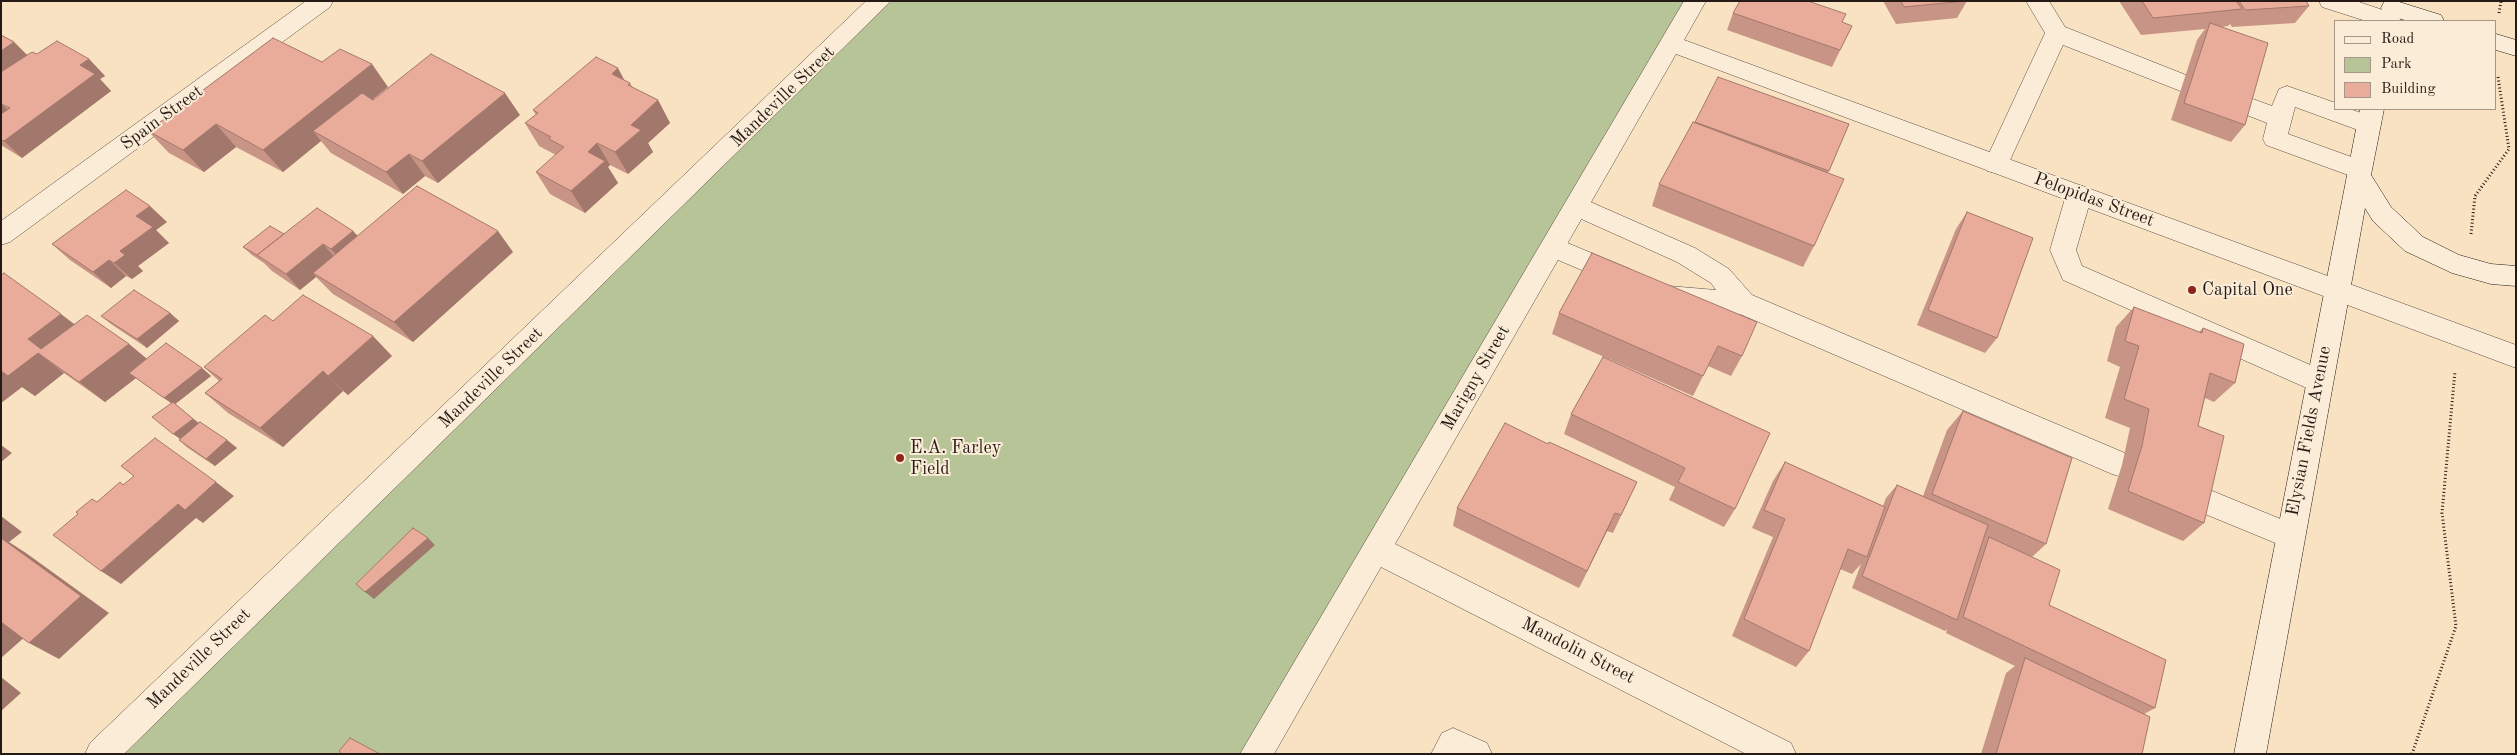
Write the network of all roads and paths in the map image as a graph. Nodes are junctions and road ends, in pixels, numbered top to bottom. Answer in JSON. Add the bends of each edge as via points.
{"nodes":[{"id":1,"x":322,"y":1,"type":"edge"},
{"id":2,"x":880,"y":1,"type":"edge"},
{"id":3,"x":1695,"y":1,"type":"edge"},
{"id":4,"x":2037,"y":1,"type":"edge"},
{"id":5,"x":2331,"y":1,"type":"edge"},
{"id":6,"x":2501,"y":1,"type":"edge"},
{"id":7,"x":2391,"y":13,"type":"edge"},
{"id":8,"x":2428,"y":20,"type":"edge"},
{"id":9,"x":2057,"y":33,"type":"junction"},
{"id":10,"x":1672,"y":44,"type":"junction"},
{"id":11,"x":2503,"y":44,"type":"edge"},
{"id":12,"x":2497,"y":61,"type":"edge"},
{"id":13,"x":2497,"y":71,"type":"edge"},
{"id":14,"x":2183,"y":83,"type":"dead end"},
{"id":15,"x":2242,"y":104,"type":"edge"},
{"id":16,"x":2334,"y":107,"type":"edge"},
{"id":17,"x":2344,"y":110,"type":"edge"},
{"id":18,"x":2371,"y":117,"type":"edge"},
{"id":19,"x":2280,"y":118,"type":"junction"},
{"id":20,"x":1996,"y":164,"type":"junction"},
{"id":21,"x":2359,"y":173,"type":"junction"},
{"id":22,"x":2078,"y":195,"type":"junction"},
{"id":23,"x":1577,"y":206,"type":"junction"},
{"id":24,"x":1,"y":234,"type":"edge"},
{"id":25,"x":1553,"y":247,"type":"junction"},
{"id":26,"x":2467,"y":267,"type":"junction"},
{"id":27,"x":2516,"y":276,"type":"edge"},
{"id":28,"x":2336,"y":290,"type":"junction"},
{"id":29,"x":1743,"y":303,"type":"junction"},
{"id":30,"x":2460,"y":336,"type":"junction"},
{"id":31,"x":2516,"y":357,"type":"edge"},
{"id":32,"x":2319,"y":381,"type":"junction"},
{"id":33,"x":2122,"y":465,"type":"dead end"},
{"id":34,"x":2193,"y":496,"type":"edge"},
{"id":35,"x":2290,"y":536,"type":"junction"},
{"id":36,"x":1376,"y":549,"type":"junction"},
{"id":37,"x":101,"y":754,"type":"edge"},
{"id":38,"x":1256,"y":754,"type":"edge"},
{"id":39,"x":1447,"y":754,"type":"edge"},
{"id":40,"x":1476,"y":754,"type":"edge"},
{"id":41,"x":1780,"y":754,"type":"edge"},
{"id":42,"x":2250,"y":754,"type":"edge"},
{"id":43,"x":2412,"y":754,"type":"edge"}],
"edges":[{"from":1,"to":24,"type":"street","name":"Spain Street"},
{"from":2,"to":37,"type":"street","name":"Mandeville Street"},
{"from":3,"to":10,"type":"street","name":"Marigny Street"},
{"from":4,"to":9,"type":"street"},
{"from":5,"to":7,"type":"street"},
{"from":6,"to":11,"type":"path"},
{"from":7,"to":8,"type":"street"},
{"from":9,"to":14,"type":"street"},
{"from":9,"to":20,"type":"street"},
{"from":10,"to":20,"type":"street","name":"Pelopidas Street"},
{"from":10,"to":23,"type":"street","name":"Marigny Street"},
{"from":11,"to":12,"type":"path"},
{"from":13,"to":26,"type":"path","via":[[2509,149],[2475,196]]},
{"from":15,"to":19,"type":"street"},
{"from":16,"to":19,"type":"street","via":[[2287,95]]},
{"from":17,"to":18,"type":"street"},
{"from":18,"to":21,"type":"street","name":"Elysian Fields Avenue"},
{"from":19,"to":21,"type":"street","via":[[2275,138]]},
{"from":20,"to":22,"type":"street","name":"Pelopidas Street"},
{"from":21,"to":26,"type":"street","via":[[2382,214],[2414,244]]},
{"from":21,"to":28,"type":"street","name":"Elysian Fields Avenue"},
{"from":22,"to":28,"type":"street","name":"Pelopidas Street"},
{"from":22,"to":32,"type":"street","via":[[2063,250],[2072,273]]},
{"from":23,"to":25,"type":"street","name":"Marigny Street"},
{"from":23,"to":29,"type":"street","via":[[1686,255],[1720,276]]},
{"from":25,"to":29,"type":"street","via":[[1670,297]]},
{"from":25,"to":36,"type":"street","name":"Marigny Street"},
{"from":26,"to":27,"type":"street","via":[[2491,274]]},
{"from":28,"to":30,"type":"street","name":"Pelopidas Street"},
{"from":28,"to":32,"type":"street","name":"Elysian Fields Avenue"},
{"from":29,"to":33,"type":"street"},
{"from":30,"to":31,"type":"street","name":"Pelopidas Street"},
{"from":30,"to":43,"type":"path","via":[[2442,513],[2456,626]]},
{"from":32,"to":35,"type":"street","name":"Elysian Fields Avenue"},
{"from":34,"to":35,"type":"street"},
{"from":35,"to":42,"type":"street","name":"Elysian Fields Avenue"},
{"from":36,"to":38,"type":"street","name":"Marigny Street"},
{"from":36,"to":41,"type":"street","name":"Mandolin Street"},
{"from":39,"to":40,"type":"street","via":[[1454,744]]}]}
